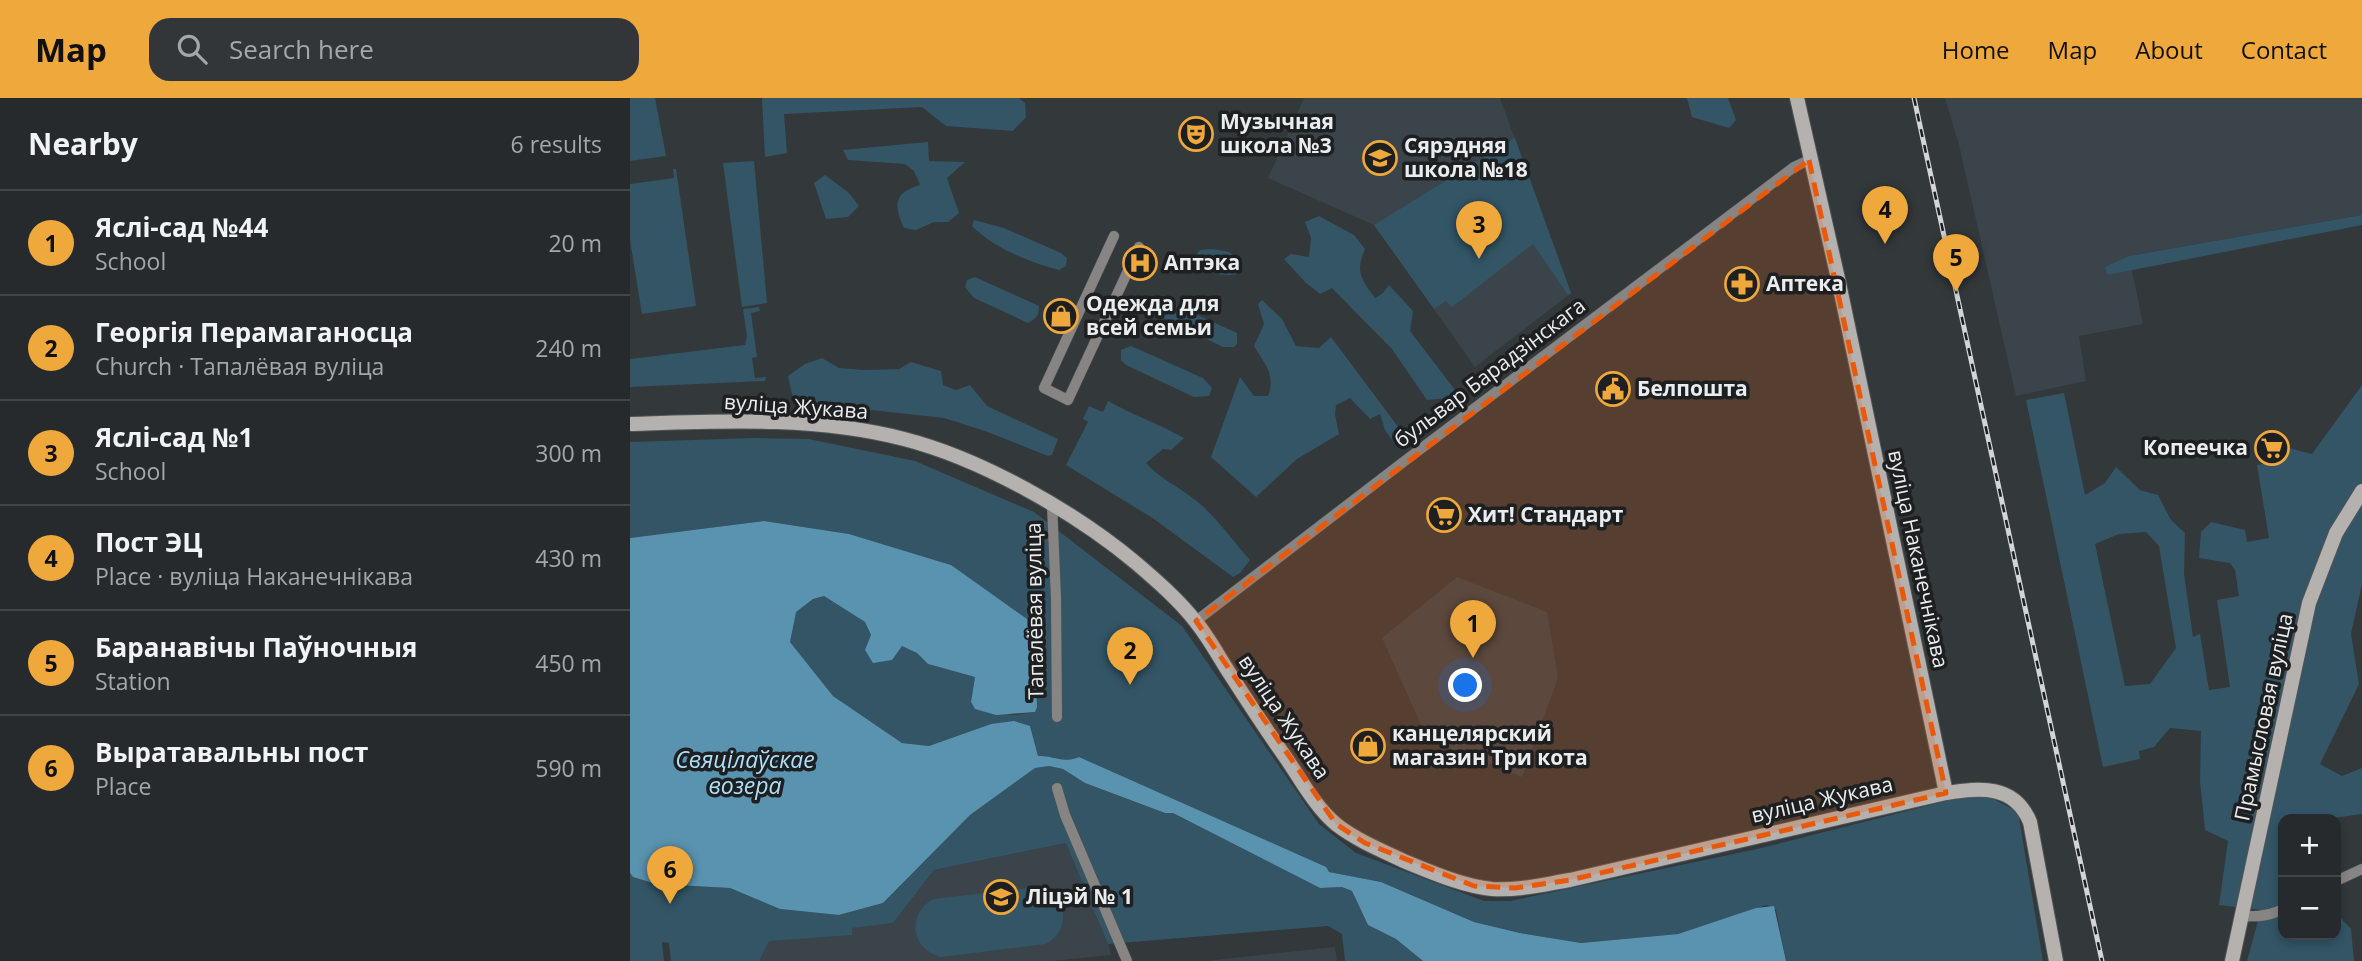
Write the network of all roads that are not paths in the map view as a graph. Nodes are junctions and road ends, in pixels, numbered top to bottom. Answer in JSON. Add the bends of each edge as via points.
{"nodes":[{"id":1,"x":1797,"y":98,"type":"edge"},
{"id":2,"x":1810,"y":160,"type":"junction"},
{"id":3,"x":1114,"y":236,"type":"dead end"},
{"id":4,"x":1139,"y":247,"type":"dead end"},
{"id":5,"x":630,"y":424,"type":"edge"},
{"id":6,"x":2362,"y":491,"type":"edge"},
{"id":7,"x":1052,"y":504,"type":"junction"},
{"id":8,"x":1196,"y":621,"type":"junction"},
{"id":9,"x":1057,"y":718,"type":"dead end"},
{"id":10,"x":1057,"y":788,"type":"dead end"},
{"id":11,"x":1945,"y":793,"type":"junction"},
{"id":12,"x":2362,"y":869,"type":"edge"},
{"id":13,"x":2341,"y":879,"type":"edge"},
{"id":14,"x":2278,"y":912,"type":"edge"},
{"id":15,"x":2243,"y":916,"type":"junction"},
{"id":16,"x":1127,"y":961,"type":"edge"},
{"id":17,"x":2056,"y":961,"type":"edge"},
{"id":18,"x":2232,"y":961,"type":"edge"}],
"edges":[{"from":1,"to":2,"type":"street","name":"вуліца Наканечнікава"},
{"from":2,"to":8,"type":"street","name":"бульвар Барадзінскага","via":[[1794,167]]},
{"from":2,"to":11,"type":"street","name":"вуліца Наканечнікава"},
{"from":3,"to":4,"type":"street","via":[[1044,388],[1068,400]]},
{"from":5,"to":7,"type":"street","name":"вуліца Жукава","via":[[790,423],[904,439],[983,468]]},
{"from":6,"to":15,"type":"street","name":"Прамысловая вуліца","via":[[2336,533],[2309,603]]},
{"from":7,"to":8,"type":"street","name":"вуліца Жукава","via":[[1133,561]]},
{"from":7,"to":9,"type":"street","name":"Тапалёвая вуліца"},
{"from":8,"to":11,"type":"street","name":"вуліца Жукава","via":[[1258,718],[1336,824],[1365,843],[1474,886],[1515,888],[1570,880]]},
{"from":10,"to":16,"type":"street"},
{"from":11,"to":17,"type":"street","via":[[1993,790],[2024,808]]},
{"from":12,"to":13,"type":"street"},
{"from":14,"to":15,"type":"street"},
{"from":15,"to":18,"type":"street","name":"Прамысловая вуліца"}]}
